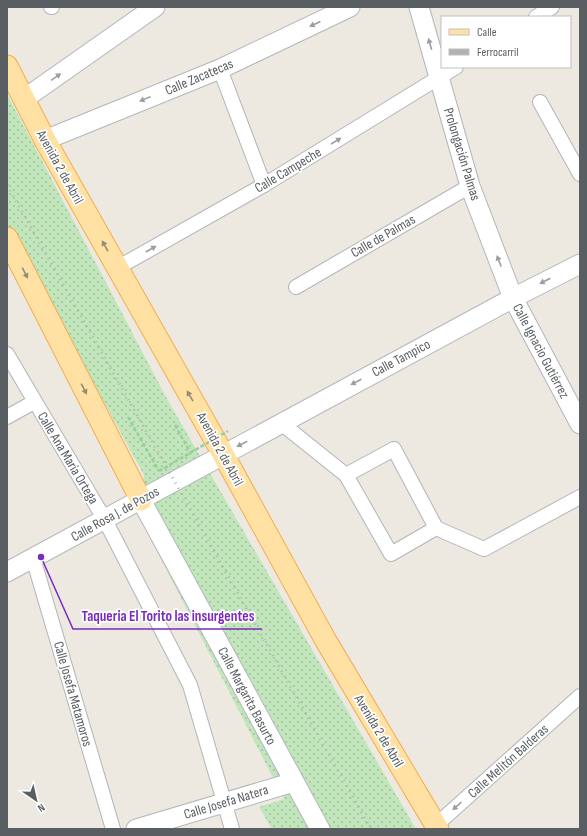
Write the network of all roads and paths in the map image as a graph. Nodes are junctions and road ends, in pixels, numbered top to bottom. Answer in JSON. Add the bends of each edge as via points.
{"nodes":[{"id":1,"x":155,"y":7,"type":"edge"},
{"id":2,"x":350,"y":7,"type":"edge"},
{"id":3,"x":419,"y":7,"type":"edge"},
{"id":4,"x":552,"y":7,"type":"edge"},
{"id":5,"x":538,"y":16,"type":"edge"},
{"id":6,"x":7,"y":66,"type":"edge"},
{"id":7,"x":454,"y":68,"type":"edge"},
{"id":8,"x":220,"y":69,"type":"junction"},
{"id":9,"x":439,"y":78,"type":"junction"},
{"id":10,"x":24,"y":99,"type":"junction"},
{"id":11,"x":540,"y":102,"type":"dead end"},
{"id":12,"x":45,"y":140,"type":"junction"},
{"id":13,"x":580,"y":174,"type":"edge"},
{"id":14,"x":264,"y":185,"type":"junction"},
{"id":15,"x":470,"y":186,"type":"junction"},
{"id":16,"x":7,"y":238,"type":"edge"},
{"id":17,"x":580,"y":264,"type":"edge"},
{"id":18,"x":117,"y":268,"type":"junction"},
{"id":19,"x":296,"y":287,"type":"dead end"},
{"id":20,"x":513,"y":298,"type":"junction"},
{"id":21,"x":7,"y":354,"type":"edge"},
{"id":22,"x":574,"y":401,"type":"edge"},
{"id":23,"x":34,"y":402,"type":"junction"},
{"id":24,"x":7,"y":417,"type":"edge"},
{"id":25,"x":128,"y":417,"type":"dead end"},
{"id":26,"x":281,"y":423,"type":"junction"},
{"id":27,"x":580,"y":424,"type":"edge"},
{"id":28,"x":176,"y":425,"type":"dead end"},
{"id":29,"x":228,"y":431,"type":"dead end"},
{"id":30,"x":190,"y":452,"type":"junction"},
{"id":31,"x":223,"y":454,"type":"junction"},
{"id":32,"x":346,"y":475,"type":"junction"},
{"id":33,"x":580,"y":497,"type":"edge"},
{"id":34,"x":141,"y":500,"type":"junction"},
{"id":35,"x":105,"y":520,"type":"junction"},
{"id":36,"x":436,"y":528,"type":"junction"},
{"id":37,"x":33,"y":558,"type":"junction"},
{"id":38,"x":7,"y":572,"type":"edge"},
{"id":39,"x":580,"y":696,"type":"edge"},
{"id":40,"x":294,"y":782,"type":"junction"},
{"id":41,"x":224,"y":802,"type":"junction"},
{"id":42,"x":437,"y":828,"type":"edge"},
{"id":43,"x":112,"y":829,"type":"edge"},
{"id":44,"x":136,"y":829,"type":"edge"},
{"id":45,"x":232,"y":829,"type":"edge"},
{"id":46,"x":320,"y":829,"type":"edge"}],
"edges":[{"from":10,"to":1,"type":"main road","one_way":true},
{"from":2,"to":8,"type":"main road","name":"Calle Zacatecas","one_way":true},
{"from":9,"to":3,"type":"main road","name":"Prolongación Palmas","one_way":true},
{"from":4,"to":5,"type":"street"},
{"from":6,"to":10,"type":"main road","name":"Avenida 2 de Abril"},
{"from":7,"to":9,"type":"street","name":"Calle Campeche"},
{"from":8,"to":12,"type":"main road","name":"Calle Zacatecas","one_way":true},
{"from":8,"to":14,"type":"street"},
{"from":14,"to":9,"type":"street","name":"Calle Campeche","one_way":true},
{"from":9,"to":15,"type":"main road","name":"Prolongación Palmas"},
{"from":10,"to":12,"type":"main road","name":"Avenida 2 de Abril"},
{"from":11,"to":13,"type":"street"},
{"from":18,"to":12,"type":"main road","name":"Avenida 2 de Abril","one_way":true},
{"from":18,"to":14,"type":"street","name":"Calle Campeche","one_way":true},
{"from":15,"to":19,"type":"street","name":"Calle de Palmas"},
{"from":20,"to":15,"type":"main road","name":"Prolongación Palmas","one_way":true},
{"from":16,"to":34,"type":"main road","one_way":true},
{"from":17,"to":20,"type":"main road","name":"Calle Tampico","one_way":true},
{"from":31,"to":18,"type":"main road","name":"Avenida 2 de Abril","one_way":true},
{"from":20,"to":22,"type":"main road","name":"Calle Ignacio Gutiérrez"},
{"from":20,"to":26,"type":"main road","name":"Calle Tampico","one_way":true},
{"from":21,"to":23,"type":"street","name":"Calle Ana María Ortega"},
{"from":22,"to":27,"type":"main road","name":"Calle Ignacio Gutiérrez"},
{"from":23,"to":24,"type":"street"},
{"from":23,"to":35,"type":"street","name":"Calle Ana María Ortega"},
{"from":25,"to":30,"type":"path","bridge":true,"via":[[159,471]]},
{"from":26,"to":31,"type":"main road","name":"Calle Tampico","one_way":true},
{"from":26,"to":32,"type":"street"},
{"from":28,"to":30,"type":"path"},
{"from":29,"to":30,"type":"path","bridge":true},
{"from":31,"to":34,"type":"main road","name":"Calle Rosa J. de Pozos"},
{"from":31,"to":42,"type":"main road","name":"Avenida 2 de Abril","via":[[326,641]]},
{"from":32,"to":36,"type":"street","via":[[391,554]]},
{"from":32,"to":36,"type":"street","via":[[394,449]]},
{"from":33,"to":36,"type":"street","via":[[484,549]]},
{"from":34,"to":35,"type":"main road","name":"Calle Rosa J. de Pozos"},
{"from":34,"to":40,"type":"main road","name":"Calle Margarita Basurto"},
{"from":35,"to":37,"type":"main road","name":"Calle Rosa J. de Pozos"},
{"from":35,"to":41,"type":"street","name":"Calle Ana María Ortega","via":[[190,685]]},
{"from":37,"to":38,"type":"main road","name":"Calle Rosa J. de Pozos"},
{"from":37,"to":43,"type":"street","name":"Calle Josefa Matamoros"},
{"from":39,"to":42,"type":"street","name":"Calle Melitón Balderas","one_way":true},
{"from":40,"to":41,"type":"main road","name":"Calle Josefa Natera"},
{"from":40,"to":46,"type":"main road","name":"Calle Margarita Basurto"},
{"from":41,"to":44,"type":"main road","name":"Calle Josefa Natera"},
{"from":41,"to":45,"type":"street","name":"Calle Ana María Ortega"}]}
